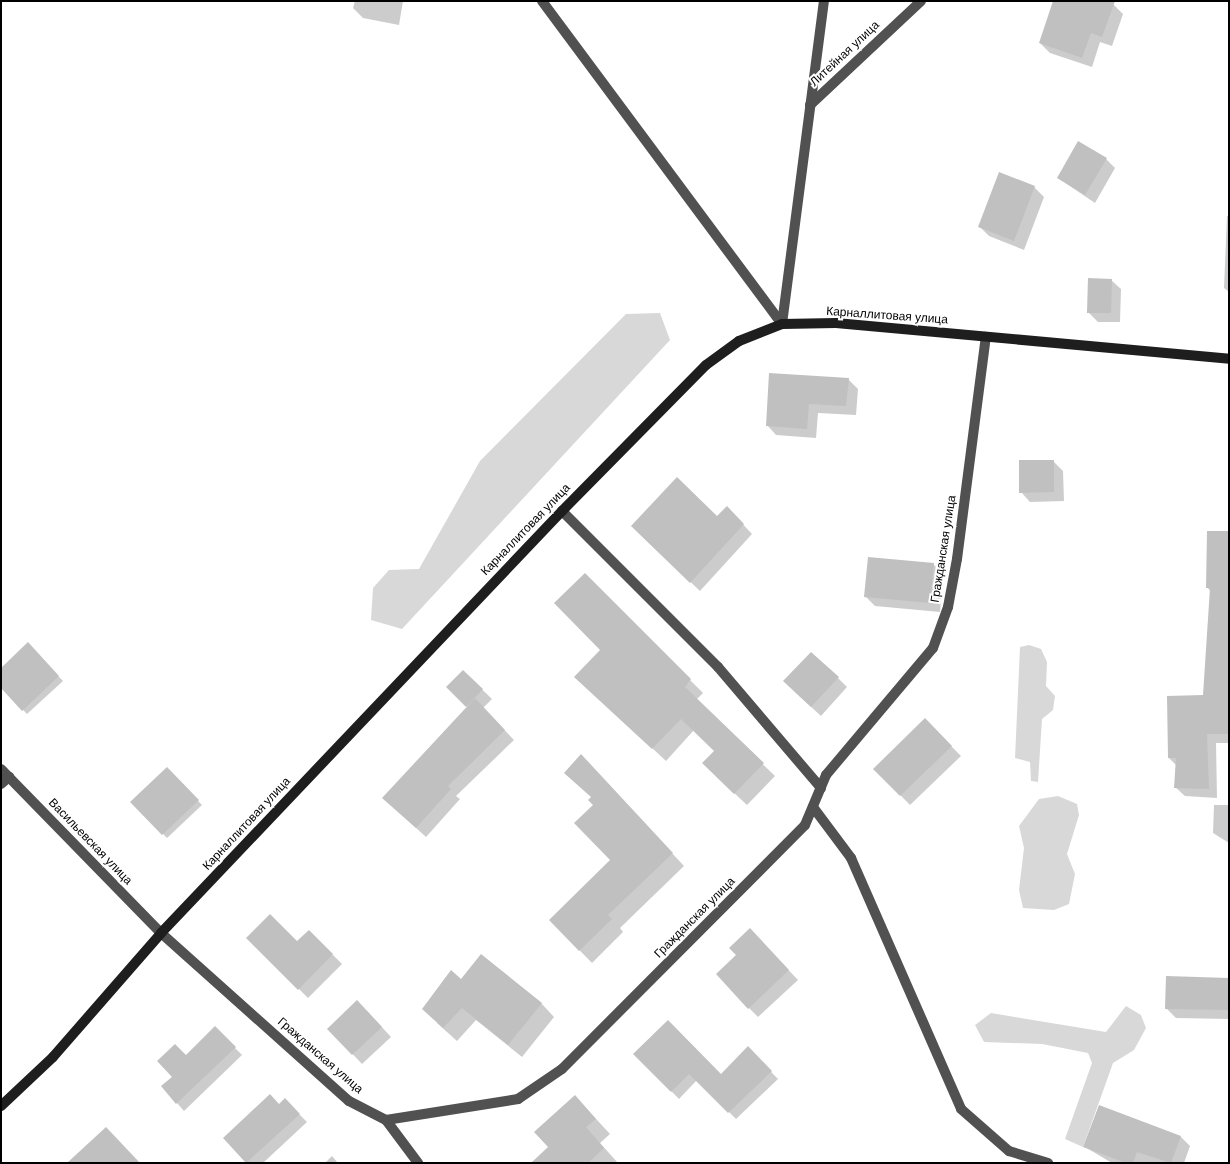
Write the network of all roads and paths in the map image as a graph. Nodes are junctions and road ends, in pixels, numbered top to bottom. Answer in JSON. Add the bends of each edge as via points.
{"nodes":[{"id":1,"x":542,"y":1,"type":"edge"},
{"id":2,"x":824,"y":1,"type":"edge"},
{"id":3,"x":921,"y":1,"type":"edge"},
{"id":4,"x":810,"y":105,"type":"junction"},
{"id":5,"x":782,"y":324,"type":"junction"},
{"id":6,"x":986,"y":337,"type":"junction"},
{"id":7,"x":1229,"y":359,"type":"edge"},
{"id":8,"x":562,"y":510,"type":"junction"},
{"id":9,"x":1,"y":769,"type":"edge"},
{"id":10,"x":5,"y":780,"type":"edge"},
{"id":11,"x":821,"y":788,"type":"junction"},
{"id":12,"x":813,"y":807,"type":"junction"},
{"id":13,"x":161,"y":933,"type":"junction"},
{"id":14,"x":1,"y":1106,"type":"edge"},
{"id":15,"x":386,"y":1120,"type":"junction"},
{"id":16,"x":418,"y":1163,"type":"edge"},
{"id":17,"x":1048,"y":1163,"type":"edge"}],
"edges":[{"from":1,"to":5,"type":"street"},
{"from":2,"to":4,"type":"street"},
{"from":3,"to":4,"type":"street","name":"Литейная улица"},
{"from":4,"to":5,"type":"street"},
{"from":5,"to":6,"type":"street","name":"Карналлитовая улица","via":[[836,323]]},
{"from":5,"to":8,"type":"street","name":"Карналлитовая улица","via":[[739,341],[706,365]]},
{"from":6,"to":7,"type":"street","name":"Карналлитовая улица"},
{"from":6,"to":11,"type":"street","name":"Гражданская улица","via":[[948,607],[933,648],[826,775]]},
{"from":8,"to":11,"type":"street","via":[[718,667]]},
{"from":8,"to":13,"type":"street","name":"Карналлитовая улица"},
{"from":9,"to":10,"type":"street","name":"Васильевская улица"},
{"from":10,"to":13,"type":"street","name":"Васильевская улица"},
{"from":11,"to":12,"type":"street","name":"Гражданская улица"},
{"from":12,"to":15,"type":"street","name":"Гражданская улица","via":[[799,831],[562,1069],[518,1099]]},
{"from":12,"to":17,"type":"street","via":[[851,858],[961,1109],[1009,1150]]},
{"from":13,"to":14,"type":"street","name":"Карналлитовая улица","via":[[53,1057]]},
{"from":13,"to":15,"type":"street","name":"Гражданская улица","via":[[349,1101]]},
{"from":15,"to":16,"type":"street"}]}
